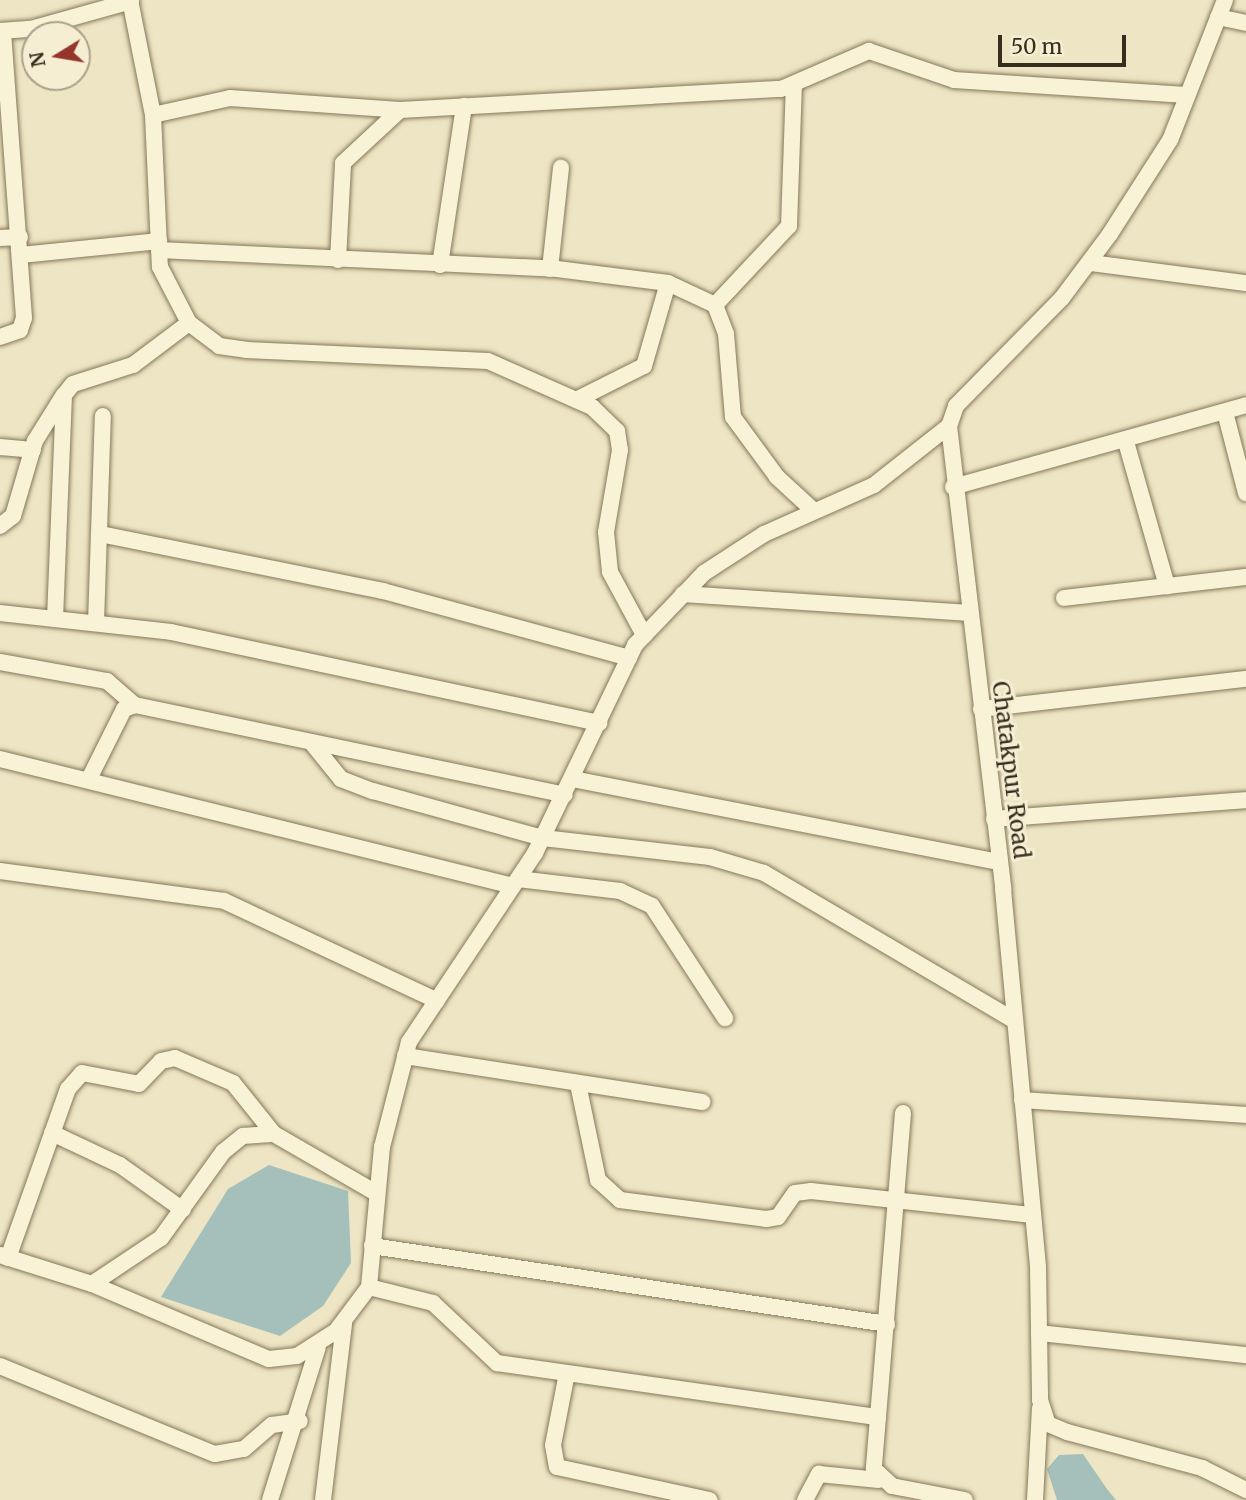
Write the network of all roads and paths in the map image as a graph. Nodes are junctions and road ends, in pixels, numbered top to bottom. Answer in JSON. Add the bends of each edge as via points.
{"nodes":[{"id":1,"x":1225,"y":0,"type":"edge"},
{"id":2,"x":131,"y":1,"type":"edge"},
{"id":3,"x":1218,"y":17,"type":"junction"},
{"id":4,"x":1246,"y":23,"type":"edge"},
{"id":5,"x":1,"y":31,"type":"edge"},
{"id":6,"x":794,"y":86,"type":"junction"},
{"id":7,"x":1187,"y":95,"type":"junction"},
{"id":8,"x":464,"y":106,"type":"junction"},
{"id":9,"x":400,"y":110,"type":"junction"},
{"id":10,"x":153,"y":115,"type":"junction"},
{"id":11,"x":561,"y":168,"type":"dead end"},
{"id":12,"x":20,"y":237,"type":"junction"},
{"id":13,"x":0,"y":238,"type":"edge"},
{"id":14,"x":159,"y":246,"type":"junction"},
{"id":15,"x":21,"y":254,"type":"junction"},
{"id":16,"x":338,"y":260,"type":"junction"},
{"id":17,"x":1091,"y":263,"type":"junction"},
{"id":18,"x":440,"y":265,"type":"junction"},
{"id":19,"x":550,"y":269,"type":"junction"},
{"id":20,"x":1246,"y":283,"type":"edge"},
{"id":21,"x":668,"y":284,"type":"junction"},
{"id":22,"x":715,"y":305,"type":"junction"},
{"id":23,"x":189,"y":323,"type":"junction"},
{"id":24,"x":0,"y":337,"type":"edge"},
{"id":25,"x":64,"y":395,"type":"junction"},
{"id":26,"x":576,"y":400,"type":"junction"},
{"id":27,"x":1246,"y":405,"type":"edge"},
{"id":28,"x":1225,"y":412,"type":"junction"},
{"id":29,"x":103,"y":416,"type":"dead end"},
{"id":30,"x":949,"y":426,"type":"junction"},
{"id":31,"x":1126,"y":442,"type":"junction"},
{"id":32,"x":0,"y":447,"type":"edge"},
{"id":33,"x":33,"y":450,"type":"junction"},
{"id":34,"x":953,"y":486,"type":"junction"},
{"id":35,"x":1246,"y":493,"type":"edge"},
{"id":36,"x":814,"y":511,"type":"junction"},
{"id":37,"x":0,"y":526,"type":"edge"},
{"id":38,"x":100,"y":534,"type":"junction"},
{"id":39,"x":1246,"y":577,"type":"edge"},
{"id":40,"x":1167,"y":586,"type":"junction"},
{"id":41,"x":683,"y":594,"type":"junction"},
{"id":42,"x":1064,"y":598,"type":"dead end"},
{"id":43,"x":0,"y":612,"type":"edge"},
{"id":44,"x":969,"y":613,"type":"junction"},
{"id":45,"x":55,"y":619,"type":"junction"},
{"id":46,"x":96,"y":624,"type":"junction"},
{"id":47,"x":644,"y":635,"type":"junction"},
{"id":48,"x":629,"y":658,"type":"junction"},
{"id":49,"x":0,"y":662,"type":"edge"},
{"id":50,"x":1246,"y":679,"type":"edge"},
{"id":51,"x":135,"y":705,"type":"junction"},
{"id":52,"x":981,"y":709,"type":"junction"},
{"id":53,"x":599,"y":723,"type":"junction"},
{"id":54,"x":311,"y":742,"type":"junction"},
{"id":55,"x":0,"y":760,"type":"edge"},
{"id":56,"x":89,"y":779,"type":"junction"},
{"id":57,"x":572,"y":779,"type":"junction"},
{"id":58,"x":565,"y":795,"type":"junction"},
{"id":59,"x":1246,"y":800,"type":"edge"},
{"id":60,"x":994,"y":820,"type":"junction"},
{"id":61,"x":544,"y":838,"type":"junction"},
{"id":62,"x":999,"y":862,"type":"junction"},
{"id":63,"x":0,"y":871,"type":"edge"},
{"id":64,"x":515,"y":883,"type":"junction"},
{"id":65,"x":437,"y":1001,"type":"junction"},
{"id":66,"x":725,"y":1018,"type":"dead end"},
{"id":67,"x":1015,"y":1021,"type":"junction"},
{"id":68,"x":405,"y":1056,"type":"junction"},
{"id":69,"x":578,"y":1084,"type":"junction"},
{"id":70,"x":1022,"y":1100,"type":"junction"},
{"id":71,"x":702,"y":1102,"type":"dead end"},
{"id":72,"x":903,"y":1113,"type":"dead end"},
{"id":73,"x":1246,"y":1115,"type":"edge"},
{"id":74,"x":52,"y":1133,"type":"junction"},
{"id":75,"x":274,"y":1134,"type":"junction"},
{"id":76,"x":376,"y":1193,"type":"junction"},
{"id":77,"x":896,"y":1200,"type":"junction"},
{"id":78,"x":183,"y":1210,"type":"junction"},
{"id":79,"x":1033,"y":1214,"type":"junction"},
{"id":80,"x":372,"y":1246,"type":"junction"},
{"id":81,"x":4,"y":1256,"type":"edge"},
{"id":82,"x":92,"y":1284,"type":"junction"},
{"id":83,"x":369,"y":1287,"type":"junction"},
{"id":84,"x":344,"y":1323,"type":"junction"},
{"id":85,"x":887,"y":1324,"type":"junction"},
{"id":86,"x":1039,"y":1332,"type":"junction"},
{"id":87,"x":318,"y":1347,"type":"junction"},
{"id":88,"x":1246,"y":1355,"type":"edge"},
{"id":89,"x":0,"y":1366,"type":"edge"},
{"id":90,"x":567,"y":1373,"type":"junction"},
{"id":91,"x":1040,"y":1400,"type":"junction"},
{"id":92,"x":878,"y":1417,"type":"junction"},
{"id":93,"x":300,"y":1421,"type":"junction"},
{"id":94,"x":879,"y":1480,"type":"junction"},
{"id":95,"x":1246,"y":1490,"type":"edge"},
{"id":96,"x":270,"y":1500,"type":"edge"},
{"id":97,"x":323,"y":1500,"type":"edge"},
{"id":98,"x":709,"y":1500,"type":"edge"},
{"id":99,"x":805,"y":1500,"type":"edge"},
{"id":100,"x":965,"y":1500,"type":"edge"},
{"id":101,"x":1035,"y":1500,"type":"edge"}],
"edges":[{"from":1,"to":3,"type":"street"},
{"from":2,"to":5,"type":"street"},
{"from":2,"to":10,"type":"street"},
{"from":3,"to":4,"type":"street"},
{"from":3,"to":7,"type":"street"},
{"from":5,"to":12,"type":"street"},
{"from":6,"to":7,"type":"street","via":[[869,51],[954,80]]},
{"from":6,"to":8,"type":"street"},
{"from":6,"to":22,"type":"street","via":[[789,226]]},
{"from":7,"to":17,"type":"street","via":[[1170,140]]},
{"from":8,"to":9,"type":"street"},
{"from":8,"to":18,"type":"street"},
{"from":9,"to":10,"type":"street","via":[[230,98]]},
{"from":9,"to":16,"type":"street","via":[[344,163]]},
{"from":10,"to":14,"type":"street"},
{"from":11,"to":19,"type":"street"},
{"from":12,"to":13,"type":"street"},
{"from":12,"to":15,"type":"street"},
{"from":14,"to":15,"type":"street"},
{"from":14,"to":16,"type":"street"},
{"from":14,"to":23,"type":"street","via":[[163,281]]},
{"from":15,"to":24,"type":"street","via":[[24,318],[20,330]]},
{"from":16,"to":18,"type":"street"},
{"from":17,"to":20,"type":"street"},
{"from":17,"to":30,"type":"street","via":[[956,406]]},
{"from":18,"to":19,"type":"street"},
{"from":19,"to":21,"type":"street"},
{"from":21,"to":22,"type":"street"},
{"from":21,"to":26,"type":"street","via":[[644,366]]},
{"from":22,"to":36,"type":"street","via":[[726,334],[733,417],[777,477]]},
{"from":23,"to":25,"type":"street","via":[[133,365],[73,384]]},
{"from":23,"to":26,"type":"street","via":[[219,346],[246,350],[488,361]]},
{"from":25,"to":33,"type":"street"},
{"from":25,"to":45,"type":"street"},
{"from":26,"to":47,"type":"street","via":[[617,431],[619,471],[607,551],[618,592]]},
{"from":27,"to":28,"type":"street"},
{"from":28,"to":31,"type":"street"},
{"from":28,"to":35,"type":"street"},
{"from":29,"to":38,"type":"street"},
{"from":30,"to":34,"type":"street","name":"Chatakpur Road"},
{"from":30,"to":36,"type":"street","via":[[886,477]]},
{"from":31,"to":34,"type":"street"},
{"from":31,"to":40,"type":"street"},
{"from":32,"to":33,"type":"street"},
{"from":33,"to":37,"type":"street","via":[[13,516]]},
{"from":34,"to":44,"type":"street","name":"Chatakpur Road"},
{"from":36,"to":41,"type":"street","via":[[744,546]]},
{"from":38,"to":46,"type":"street"},
{"from":38,"to":48,"type":"street","via":[[383,590]]},
{"from":39,"to":40,"type":"street"},
{"from":40,"to":42,"type":"street"},
{"from":41,"to":44,"type":"street"},
{"from":41,"to":47,"type":"street"},
{"from":43,"to":45,"type":"street"},
{"from":44,"to":52,"type":"street","name":"Chatakpur Road"},
{"from":45,"to":46,"type":"street"},
{"from":46,"to":53,"type":"street","via":[[171,632]]},
{"from":47,"to":48,"type":"street"},
{"from":48,"to":53,"type":"street"},
{"from":49,"to":51,"type":"street","via":[[107,681]]},
{"from":50,"to":52,"type":"street"},
{"from":51,"to":54,"type":"street"},
{"from":51,"to":56,"type":"street","via":[[124,709]]},
{"from":52,"to":60,"type":"street","name":"Chatakpur Road"},
{"from":53,"to":57,"type":"street"},
{"from":54,"to":58,"type":"street"},
{"from":54,"to":61,"type":"street","via":[[341,779]]},
{"from":55,"to":56,"type":"street"},
{"from":56,"to":64,"type":"street"},
{"from":57,"to":58,"type":"street"},
{"from":57,"to":62,"type":"street"},
{"from":58,"to":61,"type":"street"},
{"from":59,"to":60,"type":"street"},
{"from":60,"to":62,"type":"street","name":"Chatakpur Road"},
{"from":61,"to":64,"type":"street"},
{"from":61,"to":67,"type":"street","via":[[710,857],[754,870]]},
{"from":62,"to":67,"type":"street","name":"Chatakpur Road"},
{"from":63,"to":65,"type":"street","via":[[152,888],[252,909]]},
{"from":64,"to":65,"type":"street"},
{"from":64,"to":66,"type":"street","via":[[620,891],[652,906]]},
{"from":65,"to":68,"type":"street"},
{"from":67,"to":70,"type":"street","name":"Chatakpur Road"},
{"from":68,"to":69,"type":"street"},
{"from":68,"to":76,"type":"street"},
{"from":69,"to":71,"type":"street"},
{"from":69,"to":77,"type":"street","via":[[598,1180],[620,1200],[766,1219],[778,1217],[803,1191]]},
{"from":70,"to":73,"type":"street"},
{"from":70,"to":79,"type":"street","name":"Chatakpur Road"},
{"from":72,"to":77,"type":"street"},
{"from":74,"to":75,"type":"street","via":[[68,1090],[82,1073],[139,1084],[167,1058],[233,1083]]},
{"from":74,"to":78,"type":"street","via":[[120,1165]]},
{"from":74,"to":81,"type":"street"},
{"from":75,"to":76,"type":"street"},
{"from":75,"to":78,"type":"street","via":[[256,1132],[232,1143]]},
{"from":76,"to":80,"type":"street"},
{"from":77,"to":79,"type":"street"},
{"from":77,"to":85,"type":"street"},
{"from":78,"to":82,"type":"street","via":[[150,1250]]},
{"from":79,"to":86,"type":"street","name":"Chatakpur Road"},
{"from":80,"to":83,"type":"street"},
{"from":80,"to":85,"type":"street"},
{"from":81,"to":82,"type":"street"},
{"from":82,"to":87,"type":"street","via":[[269,1359]]},
{"from":83,"to":84,"type":"street"},
{"from":83,"to":90,"type":"street","via":[[433,1303],[497,1363]]},
{"from":84,"to":87,"type":"street"},
{"from":84,"to":97,"type":"street"},
{"from":85,"to":92,"type":"street"},
{"from":86,"to":88,"type":"street"},
{"from":86,"to":91,"type":"street","name":"Chatakpur Road"},
{"from":87,"to":93,"type":"street"},
{"from":89,"to":93,"type":"street","via":[[215,1454],[244,1449],[272,1425]]},
{"from":90,"to":92,"type":"street"},
{"from":90,"to":98,"type":"street","via":[[551,1458],[557,1467]]},
{"from":91,"to":95,"type":"street","via":[[1048,1424],[1066,1432],[1202,1468]]},
{"from":91,"to":101,"type":"street","name":"Chatakpur Road"},
{"from":92,"to":94,"type":"street","via":[[873,1457]]},
{"from":93,"to":96,"type":"street"},
{"from":94,"to":99,"type":"street","via":[[819,1474]]},
{"from":94,"to":100,"type":"street"}]}
